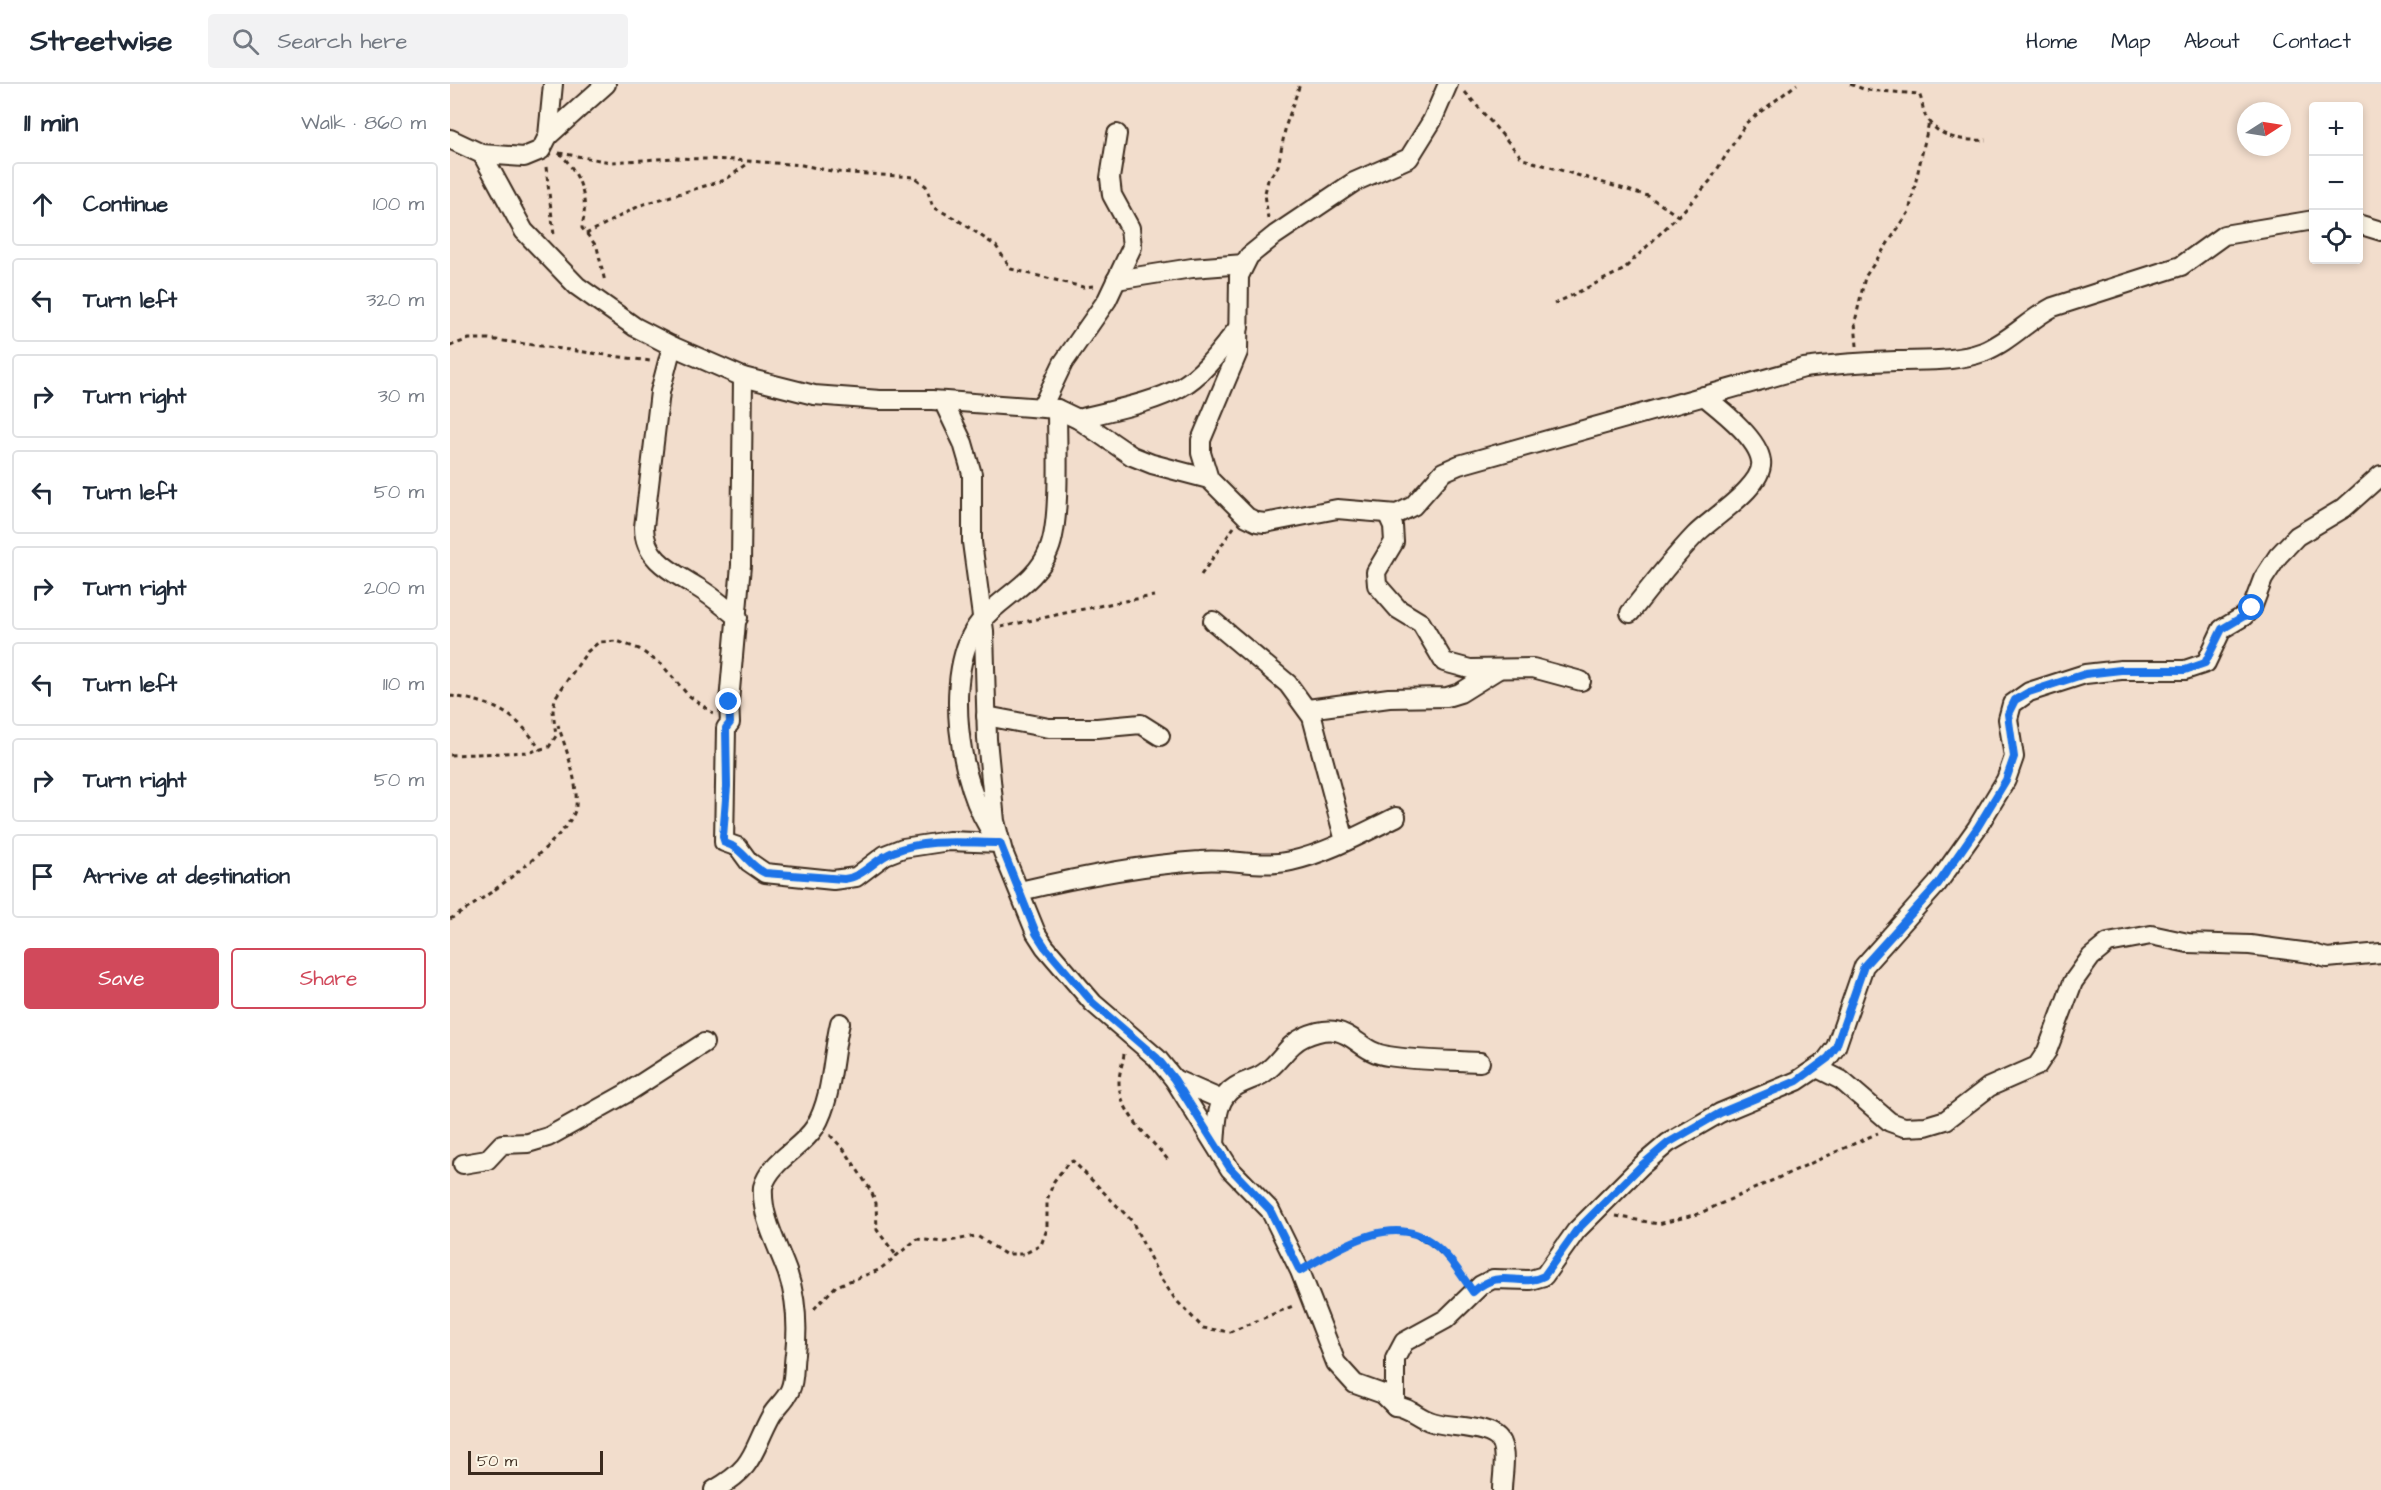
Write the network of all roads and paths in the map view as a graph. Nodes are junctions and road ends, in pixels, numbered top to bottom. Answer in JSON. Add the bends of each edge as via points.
{"nodes":[{"id":1,"x":554,"y":84,"type":"edge"},
{"id":2,"x":606,"y":84,"type":"edge"},
{"id":3,"x":1300,"y":84,"type":"edge"},
{"id":4,"x":1797,"y":84,"type":"edge"},
{"id":5,"x":1850,"y":84,"type":"edge"},
{"id":6,"x":1792,"y":86,"type":"edge"},
{"id":7,"x":1455,"y":87,"type":"edge"},
{"id":8,"x":1929,"y":122,"type":"junction"},
{"id":9,"x":1117,"y":134,"type":"dead end"},
{"id":10,"x":450,"y":139,"type":"edge"},
{"id":11,"x":1986,"y":140,"type":"dead end"},
{"id":12,"x":549,"y":145,"type":"junction"},
{"id":13,"x":482,"y":154,"type":"junction"},
{"id":14,"x":751,"y":162,"type":"junction"},
{"id":15,"x":1678,"y":216,"type":"junction"},
{"id":16,"x":2309,"y":221,"type":"edge"},
{"id":17,"x":2363,"y":226,"type":"edge"},
{"id":18,"x":2381,"y":231,"type":"edge"},
{"id":19,"x":586,"y":234,"type":"junction"},
{"id":20,"x":1275,"y":234,"type":"junction"},
{"id":21,"x":554,"y":263,"type":"junction"},
{"id":22,"x":1244,"y":264,"type":"junction"},
{"id":23,"x":1116,"y":280,"type":"junction"},
{"id":24,"x":1554,"y":304,"type":"dead end"},
{"id":25,"x":610,"y":311,"type":"junction"},
{"id":26,"x":1239,"y":327,"type":"junction"},
{"id":27,"x":450,"y":346,"type":"edge"},
{"id":28,"x":671,"y":355,"type":"junction"},
{"id":29,"x":1858,"y":362,"type":"junction"},
{"id":30,"x":743,"y":377,"type":"junction"},
{"id":31,"x":1704,"y":396,"type":"junction"},
{"id":32,"x":943,"y":400,"type":"junction"},
{"id":33,"x":1050,"y":408,"type":"junction"},
{"id":34,"x":1078,"y":419,"type":"junction"},
{"id":35,"x":2381,"y":475,"type":"edge"},
{"id":36,"x":1209,"y":479,"type":"junction"},
{"id":37,"x":1243,"y":513,"type":"junction"},
{"id":38,"x":1388,"y":515,"type":"junction"},
{"id":39,"x":1202,"y":575,"type":"dead end"},
{"id":40,"x":1154,"y":596,"type":"dead end"},
{"id":41,"x":1630,"y":612,"type":"dead end"},
{"id":42,"x":738,"y":618,"type":"junction"},
{"id":43,"x":1213,"y":621,"type":"dead end"},
{"id":44,"x":984,"y":625,"type":"junction"},
{"id":45,"x":1497,"y":670,"type":"junction"},
{"id":46,"x":1581,"y":681,"type":"dead end"},
{"id":47,"x":450,"y":696,"type":"edge"},
{"id":48,"x":1308,"y":709,"type":"junction"},
{"id":49,"x":986,"y":716,"type":"junction"},
{"id":50,"x":556,"y":720,"type":"junction"},
{"id":51,"x":730,"y":723,"type":"junction"},
{"id":52,"x":1160,"y":736,"type":"dead end"},
{"id":53,"x":540,"y":750,"type":"junction"},
{"id":54,"x":450,"y":755,"type":"edge"},
{"id":55,"x":1396,"y":817,"type":"dead end"},
{"id":56,"x":1344,"y":841,"type":"junction"},
{"id":57,"x":1000,"y":843,"type":"junction"},
{"id":58,"x":1020,"y":891,"type":"junction"},
{"id":59,"x":450,"y":919,"type":"edge"},
{"id":60,"x":2381,"y":953,"type":"edge"},
{"id":61,"x":840,"y":1023,"type":"dead end"},
{"id":62,"x":1122,"y":1027,"type":"junction"},
{"id":63,"x":704,"y":1043,"type":"dead end"},
{"id":64,"x":1480,"y":1062,"type":"dead end"},
{"id":65,"x":1817,"y":1068,"type":"junction"},
{"id":66,"x":1174,"y":1079,"type":"junction"},
{"id":67,"x":1221,"y":1100,"type":"junction"},
{"id":68,"x":1896,"y":1125,"type":"junction"},
{"id":69,"x":815,"y":1127,"type":"junction"},
{"id":70,"x":1215,"y":1144,"type":"junction"},
{"id":71,"x":1169,"y":1161,"type":"dead end"},
{"id":72,"x":463,"y":1164,"type":"dead end"},
{"id":73,"x":1590,"y":1218,"type":"junction"},
{"id":74,"x":896,"y":1255,"type":"junction"},
{"id":75,"x":1300,"y":1271,"type":"junction"},
{"id":76,"x":1473,"y":1292,"type":"junction"},
{"id":77,"x":1311,"y":1298,"type":"junction"},
{"id":78,"x":798,"y":1328,"type":"junction"},
{"id":79,"x":1395,"y":1406,"type":"junction"},
{"id":80,"x":714,"y":1490,"type":"edge"},
{"id":81,"x":1502,"y":1490,"type":"edge"}],
"edges":[{"from":1,"to":12,"type":"street"},
{"from":2,"to":12,"type":"street"},
{"from":3,"to":20,"type":"path","via":[[1283,135],[1281,158],[1265,193],[1268,220]]},
{"from":4,"to":6,"type":"path"},
{"from":5,"to":8,"type":"path","via":[[1866,90],[1919,94]]},
{"from":6,"to":15,"type":"path","via":[[1746,123],[1710,181]]},
{"from":7,"to":15,"type":"path","via":[[1483,110],[1523,159],[1648,196]]},
{"from":7,"to":20,"type":"street","via":[[1409,158],[1354,182]]},
{"from":8,"to":11,"type":"path","via":[[1954,139]]},
{"from":8,"to":29,"type":"path","via":[[1909,212],[1865,277],[1855,322]]},
{"from":9,"to":23,"type":"street","via":[[1110,178],[1132,243]]},
{"from":10,"to":13,"type":"street"},
{"from":12,"to":13,"type":"street","via":[[524,157]]},
{"from":12,"to":14,"type":"path","via":[[611,162],[674,158]]},
{"from":12,"to":19,"type":"path","via":[[572,166],[578,180]]},
{"from":12,"to":21,"type":"path"},
{"from":13,"to":21,"type":"street","via":[[524,231]]},
{"from":14,"to":19,"type":"path","via":[[725,180],[641,205]]},
{"from":14,"to":23,"type":"path","via":[[917,178],[926,186],[933,207],[996,246],[1011,269],[1083,287]]},
{"from":15,"to":24,"type":"path","via":[[1623,270]]},
{"from":16,"to":29,"type":"street","via":[[2224,235],[2181,266],[2053,307],[2002,342],[1975,355]]},
{"from":17,"to":18,"type":"street"},
{"from":19,"to":25,"type":"path","via":[[598,249]]},
{"from":20,"to":22,"type":"street"},
{"from":21,"to":25,"type":"street"},
{"from":22,"to":23,"type":"street","via":[[1192,267]]},
{"from":22,"to":26,"type":"street","via":[[1239,276]]},
{"from":23,"to":33,"type":"street","via":[[1094,322],[1063,363]]},
{"from":25,"to":28,"type":"street"},
{"from":26,"to":34,"type":"street","via":[[1204,368],[1180,387],[1165,395]]},
{"from":26,"to":36,"type":"street","via":[[1236,360],[1201,440]]},
{"from":27,"to":28,"type":"path","via":[[469,339],[489,339],[584,354]]},
{"from":28,"to":30,"type":"street"},
{"from":28,"to":42,"type":"street","via":[[656,418],[644,527],[646,542],[663,567],[714,598]]},
{"from":29,"to":31,"type":"street","via":[[1804,368]]},
{"from":30,"to":32,"type":"street","via":[[826,396]]},
{"from":30,"to":42,"type":"street"},
{"from":31,"to":38,"type":"street","via":[[1459,465],[1443,472],[1413,506]]},
{"from":31,"to":41,"type":"street","via":[[1728,416],[1757,450],[1760,472],[1737,499],[1694,537]]},
{"from":32,"to":33,"type":"street"},
{"from":32,"to":44,"type":"street","via":[[972,474],[972,542]]},
{"from":33,"to":34,"type":"street"},
{"from":33,"to":44,"type":"street","via":[[1056,485],[1050,549],[1032,577]]},
{"from":34,"to":36,"type":"street","via":[[1132,456]]},
{"from":35,"to":65,"type":"street","via":[[2344,508],[2296,536],[2263,579],[2252,608],[2222,629],[2205,663],[2185,670],[2085,674],[2029,692],[2012,704],[2008,719],[2014,757],[2006,780],[1938,884],[1864,966],[1836,1047]]},
{"from":36,"to":37,"type":"street"},
{"from":37,"to":38,"type":"street","via":[[1265,523],[1337,509]]},
{"from":37,"to":39,"type":"path"},
{"from":38,"to":45,"type":"street","via":[[1394,542],[1375,576],[1379,588],[1398,609],[1421,623],[1444,662],[1453,667]]},
{"from":40,"to":44,"type":"path"},
{"from":42,"to":51,"type":"street"},
{"from":43,"to":48,"type":"street","via":[[1278,675]]},
{"from":44,"to":49,"type":"street"},
{"from":44,"to":57,"type":"street","via":[[966,648],[960,674],[962,758],[986,824]]},
{"from":45,"to":46,"type":"street","via":[[1533,668]]},
{"from":45,"to":48,"type":"street","via":[[1447,697],[1389,698]]},
{"from":47,"to":53,"type":"path","via":[[507,712],[520,721]]},
{"from":48,"to":56,"type":"street","via":[[1316,726]]},
{"from":49,"to":52,"type":"street","via":[[1049,728],[1097,729],[1141,724]]},
{"from":49,"to":57,"type":"street","via":[[989,776]]},
{"from":50,"to":51,"type":"path","via":[[555,698],[587,652],[599,642],[617,641],[629,643],[653,657],[696,703]]},
{"from":50,"to":53,"type":"path","via":[[554,743]]},
{"from":50,"to":59,"type":"path","via":[[574,781],[576,807],[572,820],[542,852]]},
{"from":51,"to":57,"type":"street","via":[[726,728],[724,841],[738,847],[762,872],[844,879],[856,877],[885,855],[903,848],[949,841]]},
{"from":53,"to":54,"type":"path"},
{"from":55,"to":56,"type":"street"},
{"from":56,"to":58,"type":"street","via":[[1289,861],[1261,864],[1201,860],[1158,864]]},
{"from":57,"to":58,"type":"street"},
{"from":58,"to":62,"type":"street","via":[[1045,947],[1093,1003]]},
{"from":60,"to":68,"type":"street","via":[[2327,958],[2250,945],[2188,943],[2151,935],[2115,941],[2098,950],[2073,981],[2047,1051],[2037,1066],[1989,1087],[1946,1120],[1916,1128]]},
{"from":61,"to":69,"type":"street","via":[[825,1101]]},
{"from":62,"to":66,"type":"street"},
{"from":62,"to":71,"type":"path","via":[[1121,1092],[1134,1121]]},
{"from":63,"to":72,"type":"street","via":[[548,1137],[502,1144],[487,1160]]},
{"from":64,"to":67,"type":"street","via":[[1387,1056],[1347,1034],[1324,1031],[1293,1043],[1266,1072],[1236,1086]]},
{"from":65,"to":68,"type":"street","via":[[1841,1080]]},
{"from":65,"to":73,"type":"street","via":[[1789,1085],[1720,1113],[1668,1143]]},
{"from":66,"to":67,"type":"street"},
{"from":66,"to":70,"type":"street"},
{"from":67,"to":70,"type":"street"},
{"from":68,"to":73,"type":"path","via":[[1698,1214],[1658,1224],[1605,1213]]},
{"from":69,"to":74,"type":"path","via":[[837,1140],[860,1173],[876,1203],[877,1230]]},
{"from":69,"to":78,"type":"street","via":[[776,1167],[763,1187],[766,1214],[791,1284]]},
{"from":70,"to":75,"type":"street","via":[[1230,1168],[1270,1210]]},
{"from":73,"to":76,"type":"street","via":[[1568,1240],[1544,1276],[1530,1280],[1496,1278]]},
{"from":74,"to":77,"type":"path","via":[[917,1239],[944,1242],[970,1235],[986,1239],[1005,1254],[1035,1250],[1045,1238],[1047,1200],[1054,1181],[1073,1161],[1132,1221],[1158,1274],[1203,1328],[1230,1332]]},
{"from":74,"to":78,"type":"path","via":[[879,1270],[836,1286]]},
{"from":75,"to":76,"type":"path","via":[[1363,1236],[1380,1232],[1417,1235],[1448,1257]]},
{"from":75,"to":77,"type":"street"},
{"from":76,"to":79,"type":"street","via":[[1446,1319],[1400,1346],[1394,1365]]},
{"from":77,"to":79,"type":"street","via":[[1336,1363],[1355,1384],[1383,1394]]},
{"from":78,"to":80,"type":"street","via":[[789,1391],[772,1414],[747,1465]]},
{"from":79,"to":81,"type":"street","via":[[1405,1406],[1432,1422],[1489,1432],[1497,1437],[1503,1457]]}]}
